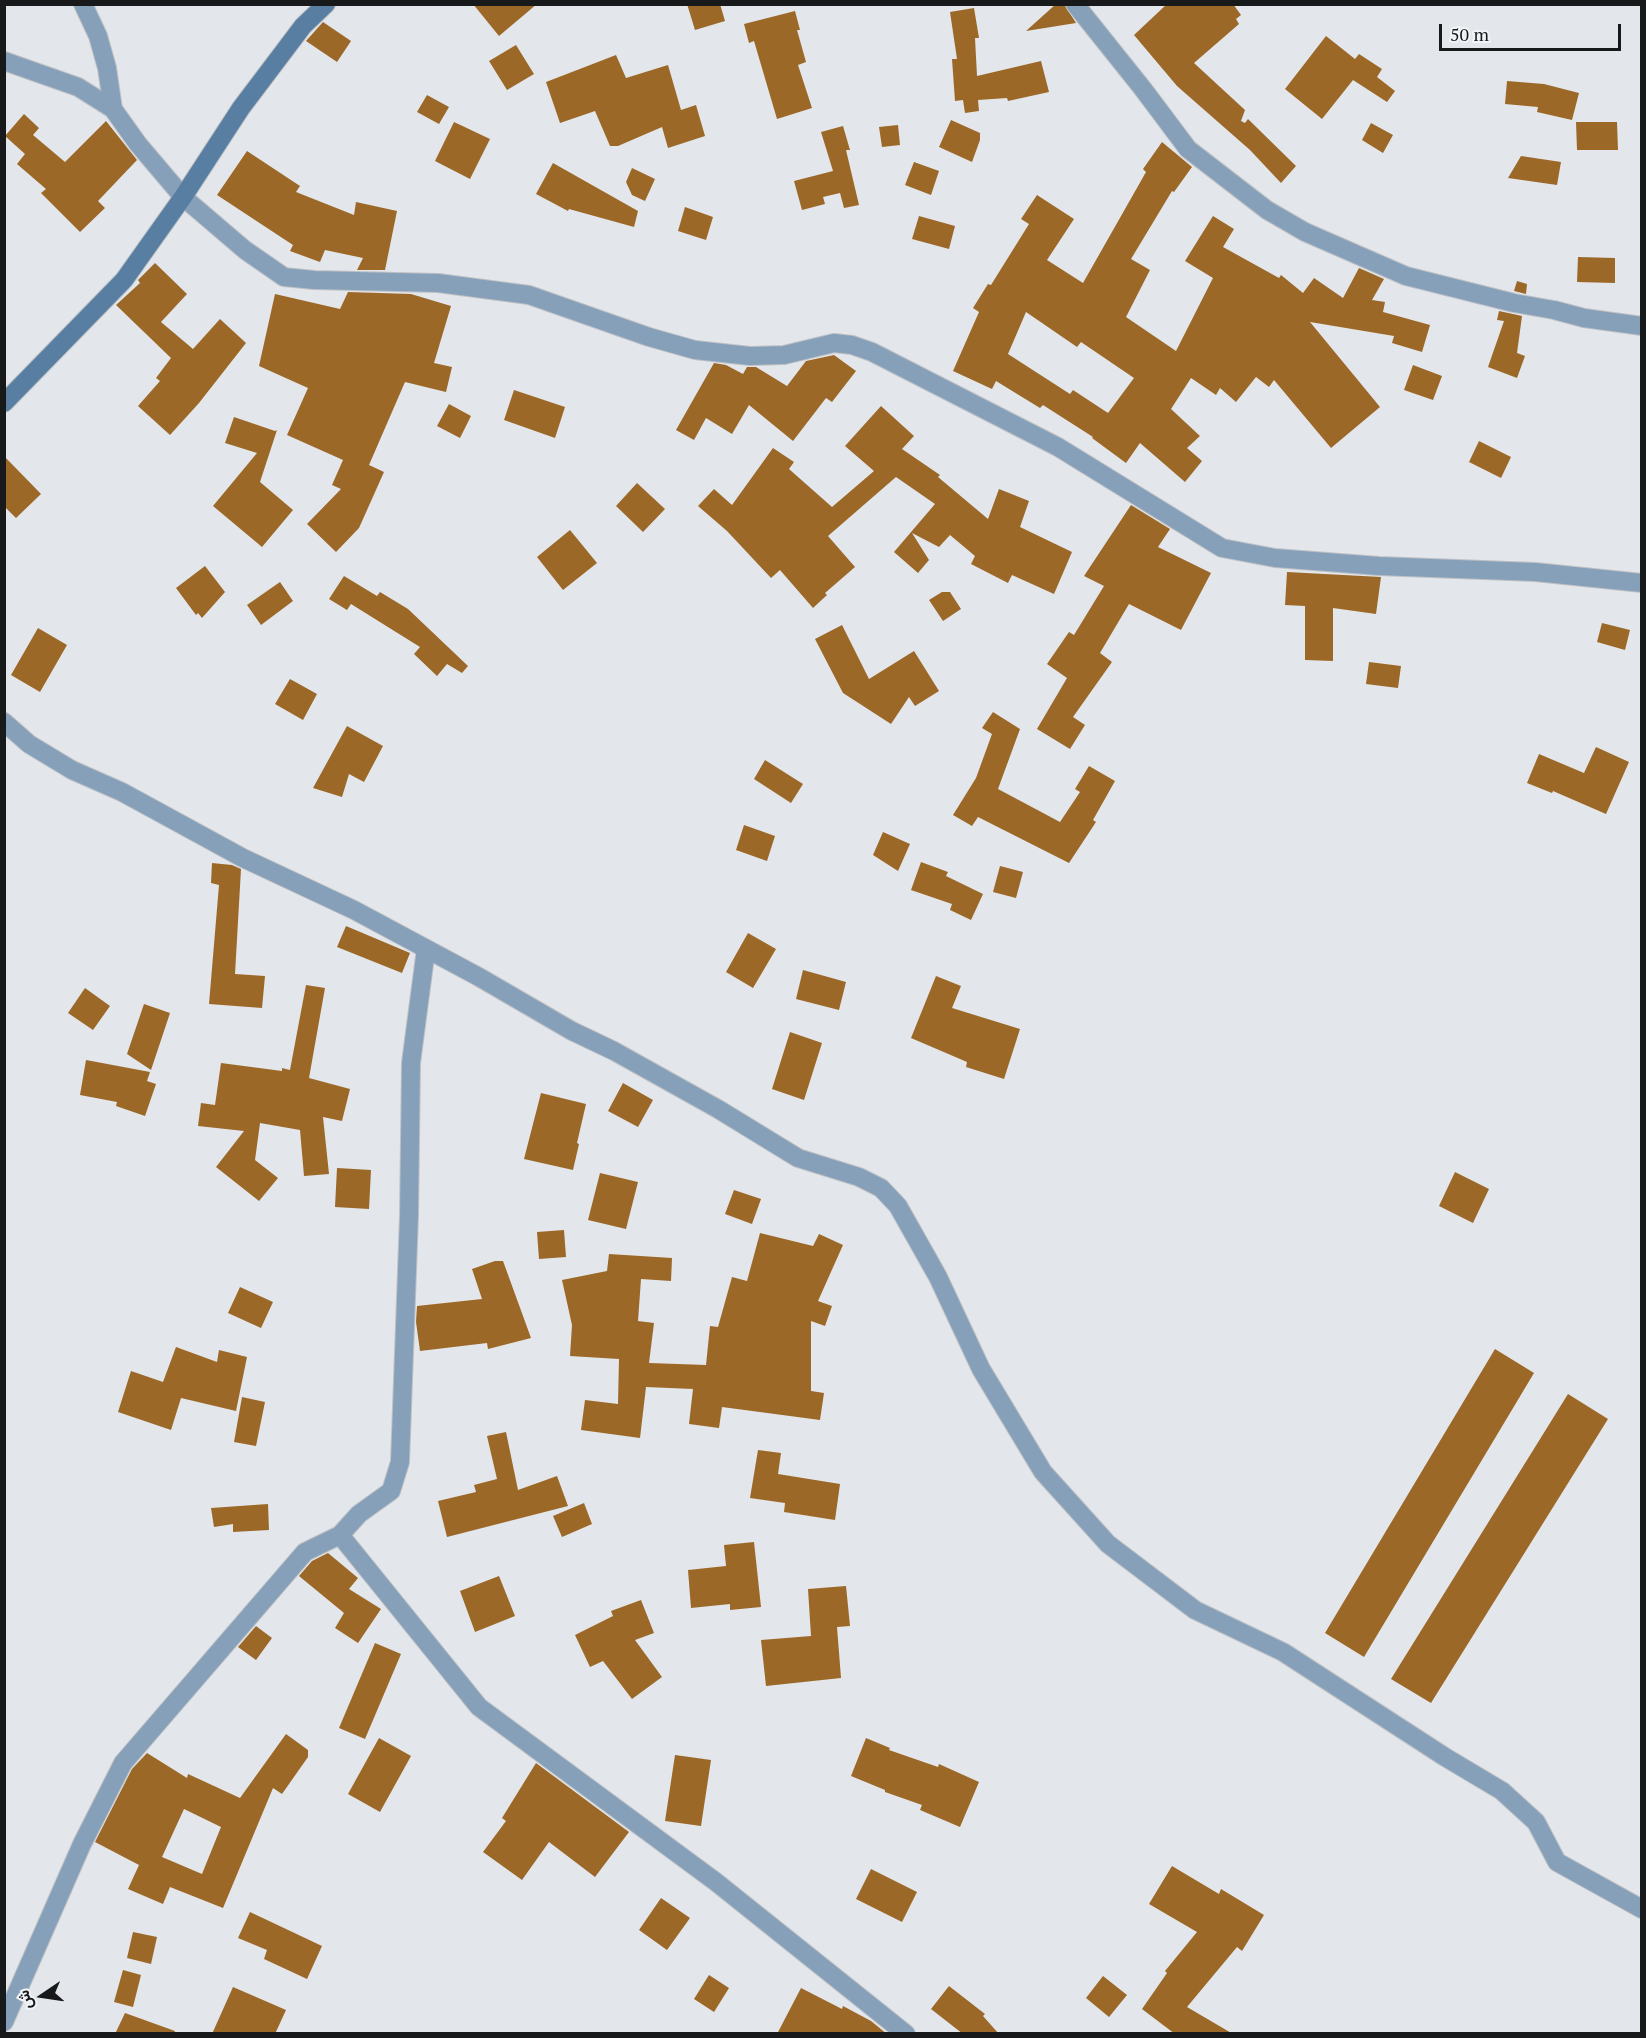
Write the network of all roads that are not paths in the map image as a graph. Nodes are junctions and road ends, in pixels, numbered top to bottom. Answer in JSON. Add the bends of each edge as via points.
{"nodes":[{"id":1,"x":83,"y":4,"type":"edge"},
{"id":2,"x":326,"y":4,"type":"edge"},
{"id":3,"x":1076,"y":4,"type":"edge"},
{"id":4,"x":4,"y":62,"type":"edge"},
{"id":5,"x":113,"y":109,"type":"junction"},
{"id":6,"x":183,"y":197,"type":"junction"},
{"id":7,"x":1641,"y":326,"type":"edge"},
{"id":8,"x":4,"y":403,"type":"edge"},
{"id":9,"x":1641,"y":583,"type":"edge"},
{"id":10,"x":4,"y":722,"type":"edge"},
{"id":11,"x":426,"y":949,"type":"junction"},
{"id":12,"x":340,"y":1535,"type":"junction"},
{"id":13,"x":1641,"y":1909,"type":"edge"},
{"id":14,"x":4,"y":2022,"type":"edge"},
{"id":15,"x":906,"y":2034,"type":"edge"}],
"edges":[{"from":1,"to":5,"type":"street","via":[[98,36]]},
{"from":2,"to":6,"type":"street","via":[[303,26],[241,108]]},
{"from":3,"to":7,"type":"street","via":[[1188,149],[1267,210],[1305,232],[1406,276],[1584,318]]},
{"from":4,"to":5,"type":"street","via":[[78,87]]},
{"from":5,"to":6,"type":"street"},
{"from":6,"to":8,"type":"street","via":[[124,280]]},
{"from":6,"to":9,"type":"street","via":[[244,250],[284,277],[438,283],[529,295],[695,350],[784,355],[834,343],[852,345],[1058,447],[1222,548],[1298,560],[1535,572]]},
{"from":10,"to":11,"type":"street","via":[[29,744],[72,770]]},
{"from":11,"to":12,"type":"street","via":[[411,1063],[400,1462],[391,1491],[359,1514]]},
{"from":11,"to":13,"type":"street","via":[[718,1109],[798,1158],[881,1188],[898,1206],[938,1277],[981,1369],[1043,1472],[1108,1544],[1195,1610],[1284,1652],[1502,1791],[1536,1822],[1557,1862]]},
{"from":12,"to":14,"type":"street","via":[[305,1552],[123,1763],[82,1844]]},
{"from":12,"to":15,"type":"street","via":[[479,1707],[716,1882]]}]}
